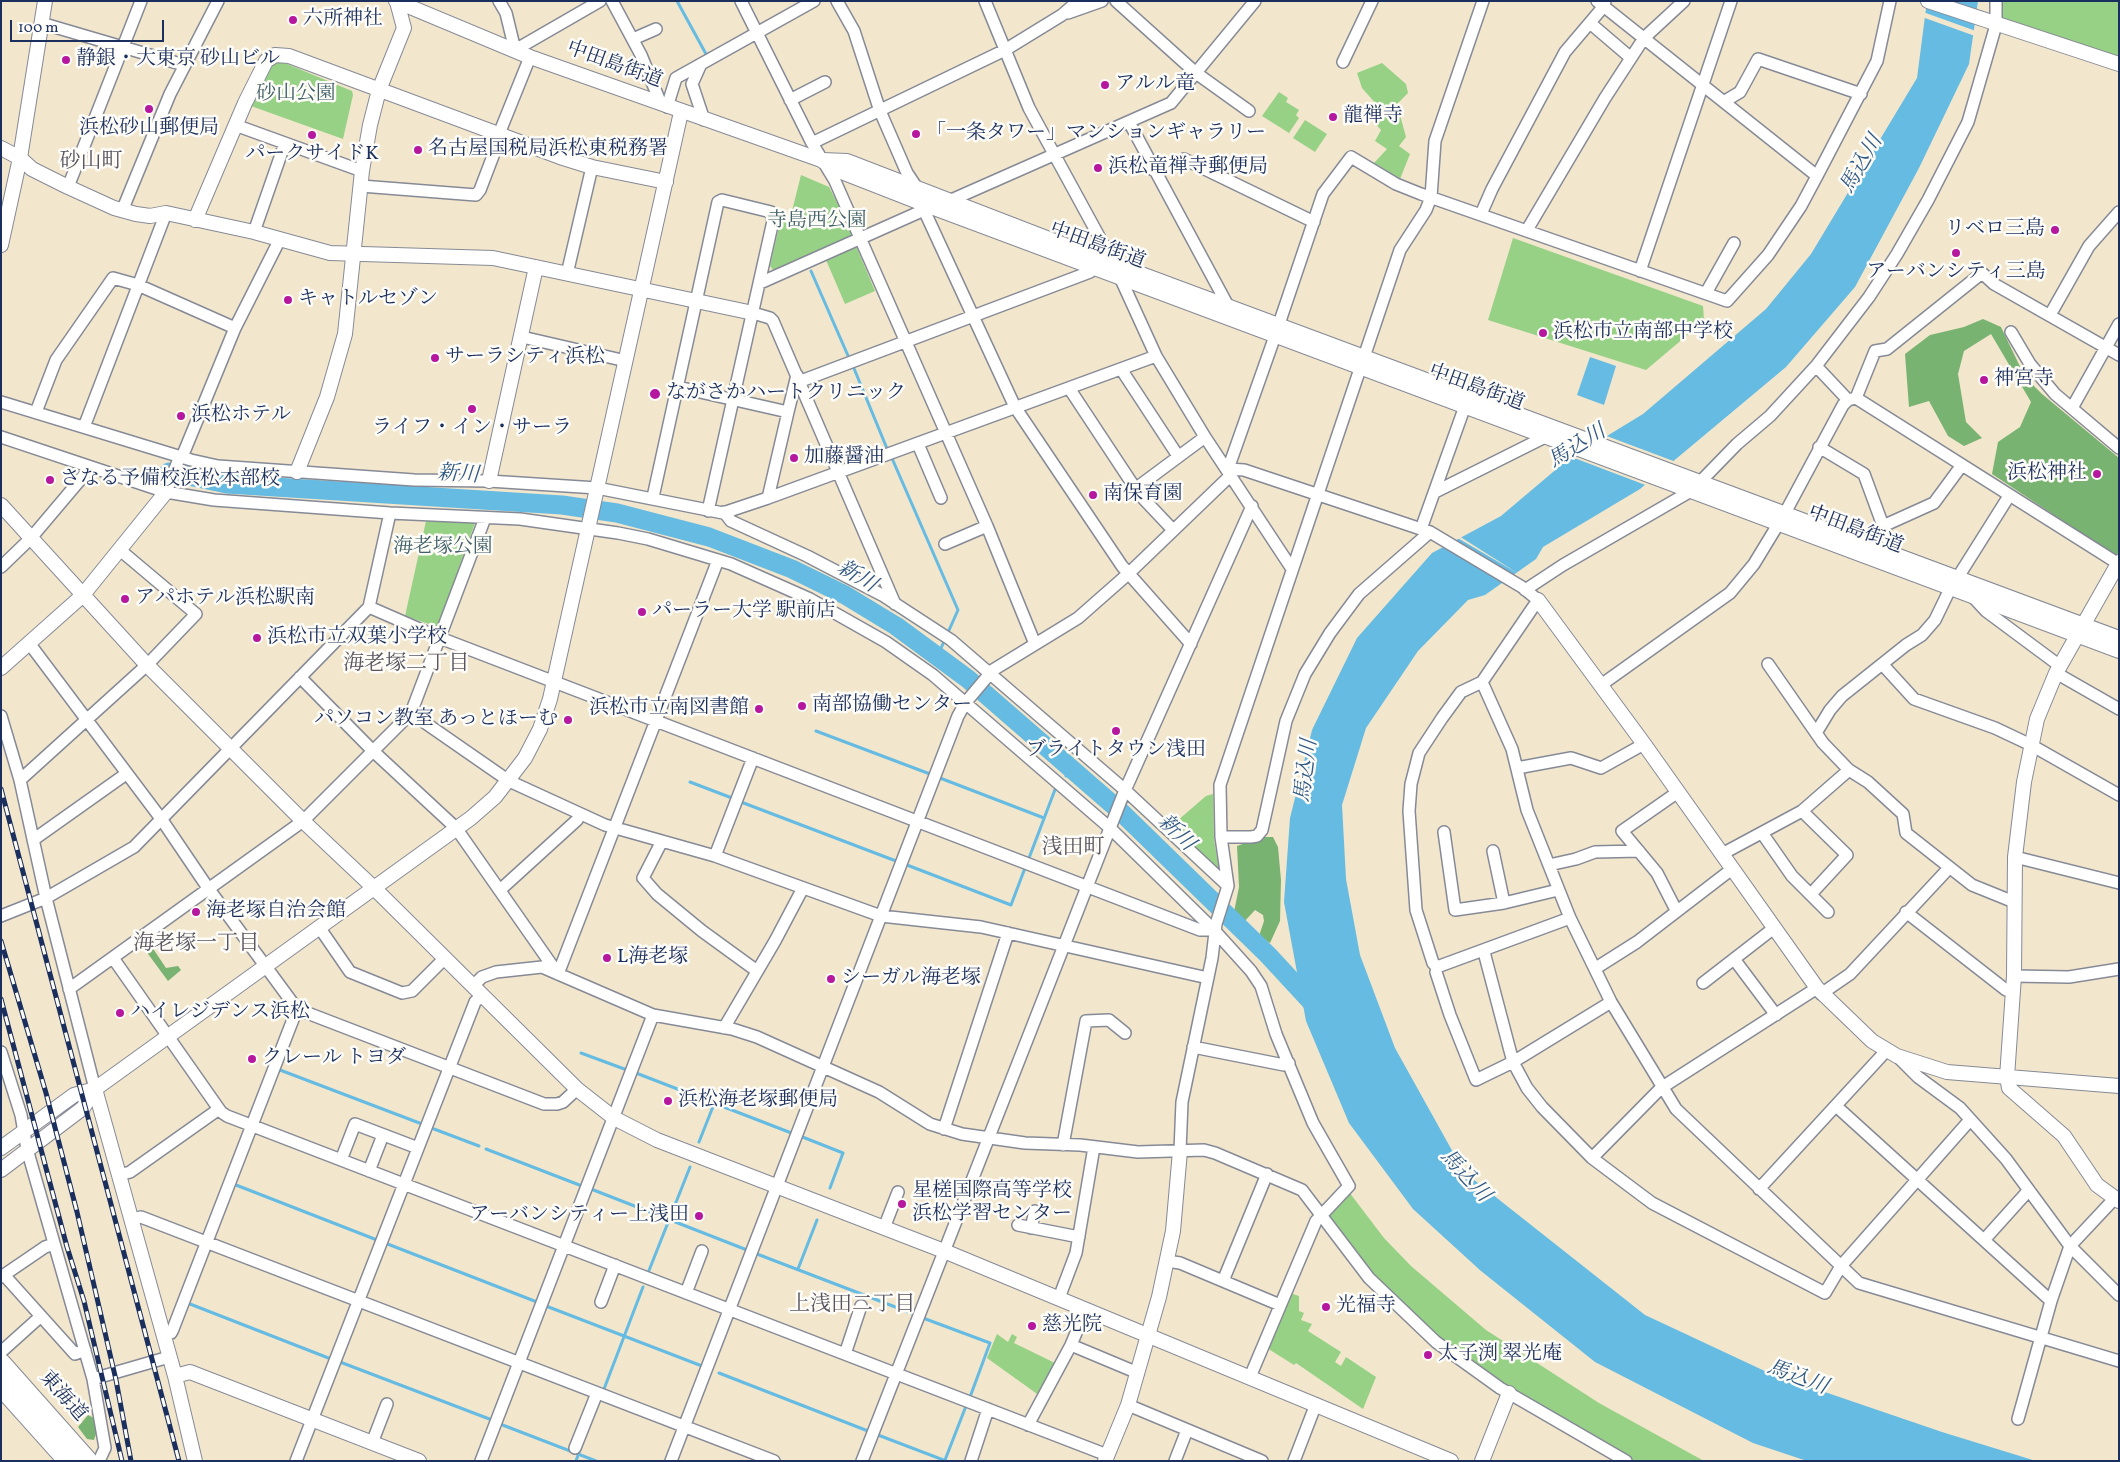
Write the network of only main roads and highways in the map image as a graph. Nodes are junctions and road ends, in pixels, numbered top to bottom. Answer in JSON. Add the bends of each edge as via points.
{"nodes":[{"id":1,"x":1,"y":1363,"type":"edge"},
{"id":2,"x":1,"y":1386,"type":"edge"},
{"id":3,"x":61,"y":1458,"type":"edge"},
{"id":4,"x":88,"y":1461,"type":"edge"}],
"edges":[{"from":1,"to":4,"type":"highway","name":"東海道"},
{"from":2,"to":3,"type":"highway","name":"東海道"}]}
